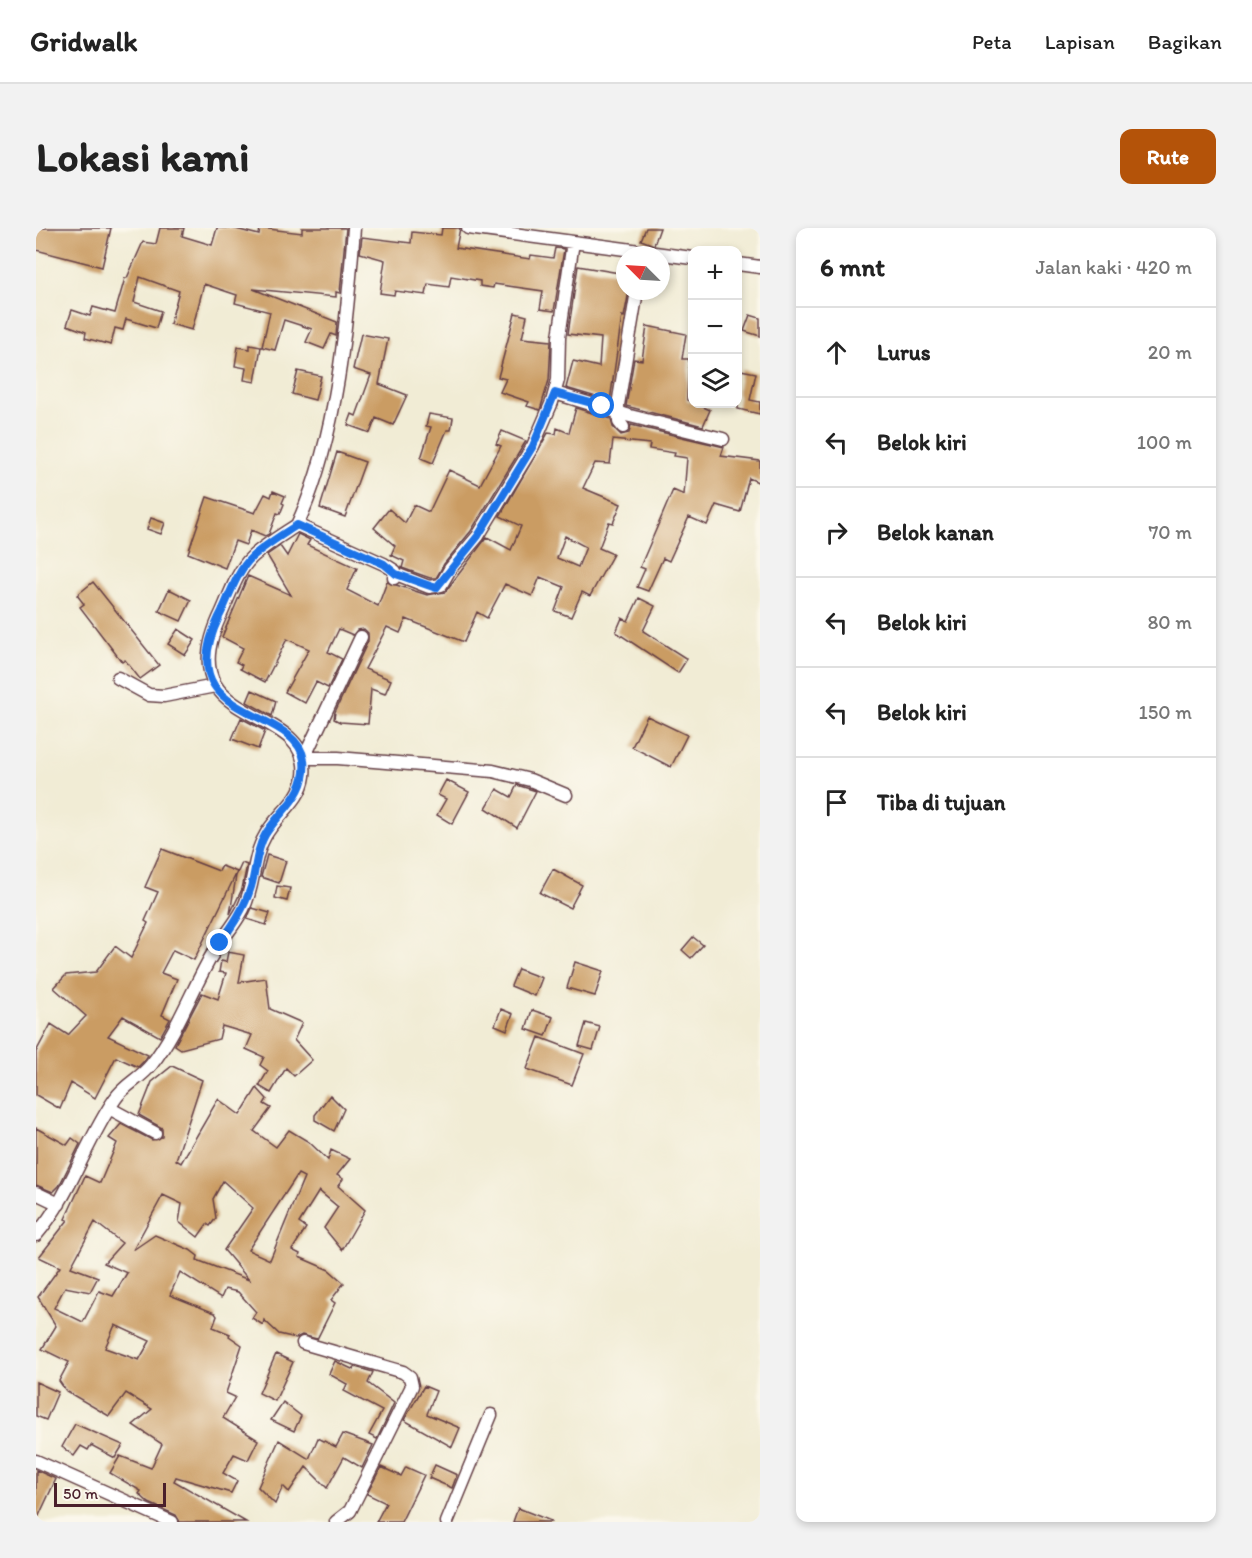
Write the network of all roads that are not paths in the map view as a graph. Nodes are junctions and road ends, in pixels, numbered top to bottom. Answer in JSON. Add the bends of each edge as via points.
{"nodes":[{"id":1,"x":354,"y":228,"type":"edge"},
{"id":2,"x":468,"y":228,"type":"edge"},
{"id":3,"x":573,"y":242,"type":"junction"},
{"id":4,"x":616,"y":249,"type":"edge"},
{"id":5,"x":670,"y":256,"type":"edge"},
{"id":6,"x":688,"y":258,"type":"edge"},
{"id":7,"x":742,"y":265,"type":"edge"},
{"id":8,"x":760,"y":267,"type":"edge"},
{"id":9,"x":636,"y":300,"type":"edge"},
{"id":10,"x":555,"y":393,"type":"junction"},
{"id":11,"x":618,"y":411,"type":"junction"},
{"id":12,"x":623,"y":427,"type":"dead end"},
{"id":13,"x":723,"y":439,"type":"dead end"},
{"id":14,"x":297,"y":525,"type":"junction"},
{"id":15,"x":361,"y":638,"type":"dead end"},
{"id":16,"x":118,"y":678,"type":"dead end"},
{"id":17,"x":215,"y":686,"type":"junction"},
{"id":18,"x":304,"y":758,"type":"junction"},
{"id":19,"x":566,"y":795,"type":"dead end"},
{"id":20,"x":109,"y":1108,"type":"junction"},
{"id":21,"x":155,"y":1133,"type":"dead end"},
{"id":22,"x":36,"y":1193,"type":"edge"},
{"id":23,"x":59,"y":1204,"type":"junction"},
{"id":24,"x":36,"y":1235,"type":"edge"},
{"id":25,"x":303,"y":1343,"type":"dead end"},
{"id":26,"x":491,"y":1415,"type":"dead end"},
{"id":27,"x":36,"y":1461,"type":"edge"},
{"id":28,"x":172,"y":1522,"type":"edge"},
{"id":29,"x":336,"y":1522,"type":"edge"},
{"id":30,"x":447,"y":1522,"type":"edge"}],
"edges":[{"from":1,"to":14,"type":"street","via":[[346,311],[328,423],[317,475]]},
{"from":2,"to":3,"type":"street"},
{"from":3,"to":4,"type":"street"},
{"from":3,"to":10,"type":"street"},
{"from":5,"to":6,"type":"street"},
{"from":7,"to":8,"type":"street"},
{"from":9,"to":11,"type":"street"},
{"from":10,"to":11,"type":"street"},
{"from":10,"to":14,"type":"street","via":[[533,446],[478,536],[436,588],[395,576],[384,564]]},
{"from":11,"to":12,"type":"street"},
{"from":11,"to":13,"type":"street"},
{"from":14,"to":17,"type":"street","via":[[243,568],[208,644],[208,673]]},
{"from":15,"to":18,"type":"street"},
{"from":16,"to":17,"type":"street","via":[[149,695],[164,696]]},
{"from":17,"to":18,"type":"street","via":[[230,700],[287,735]]},
{"from":18,"to":19,"type":"street","via":[[493,771],[530,780]]},
{"from":18,"to":20,"type":"street","via":[[304,777],[287,810],[259,848],[244,907],[208,962],[175,1030],[150,1066]]},
{"from":20,"to":21,"type":"street"},
{"from":20,"to":23,"type":"street"},
{"from":22,"to":23,"type":"street"},
{"from":23,"to":24,"type":"street"},
{"from":25,"to":29,"type":"street","via":[[403,1372],[410,1377],[412,1386],[350,1511]]},
{"from":26,"to":30,"type":"street"},
{"from":27,"to":28,"type":"street"}]}
